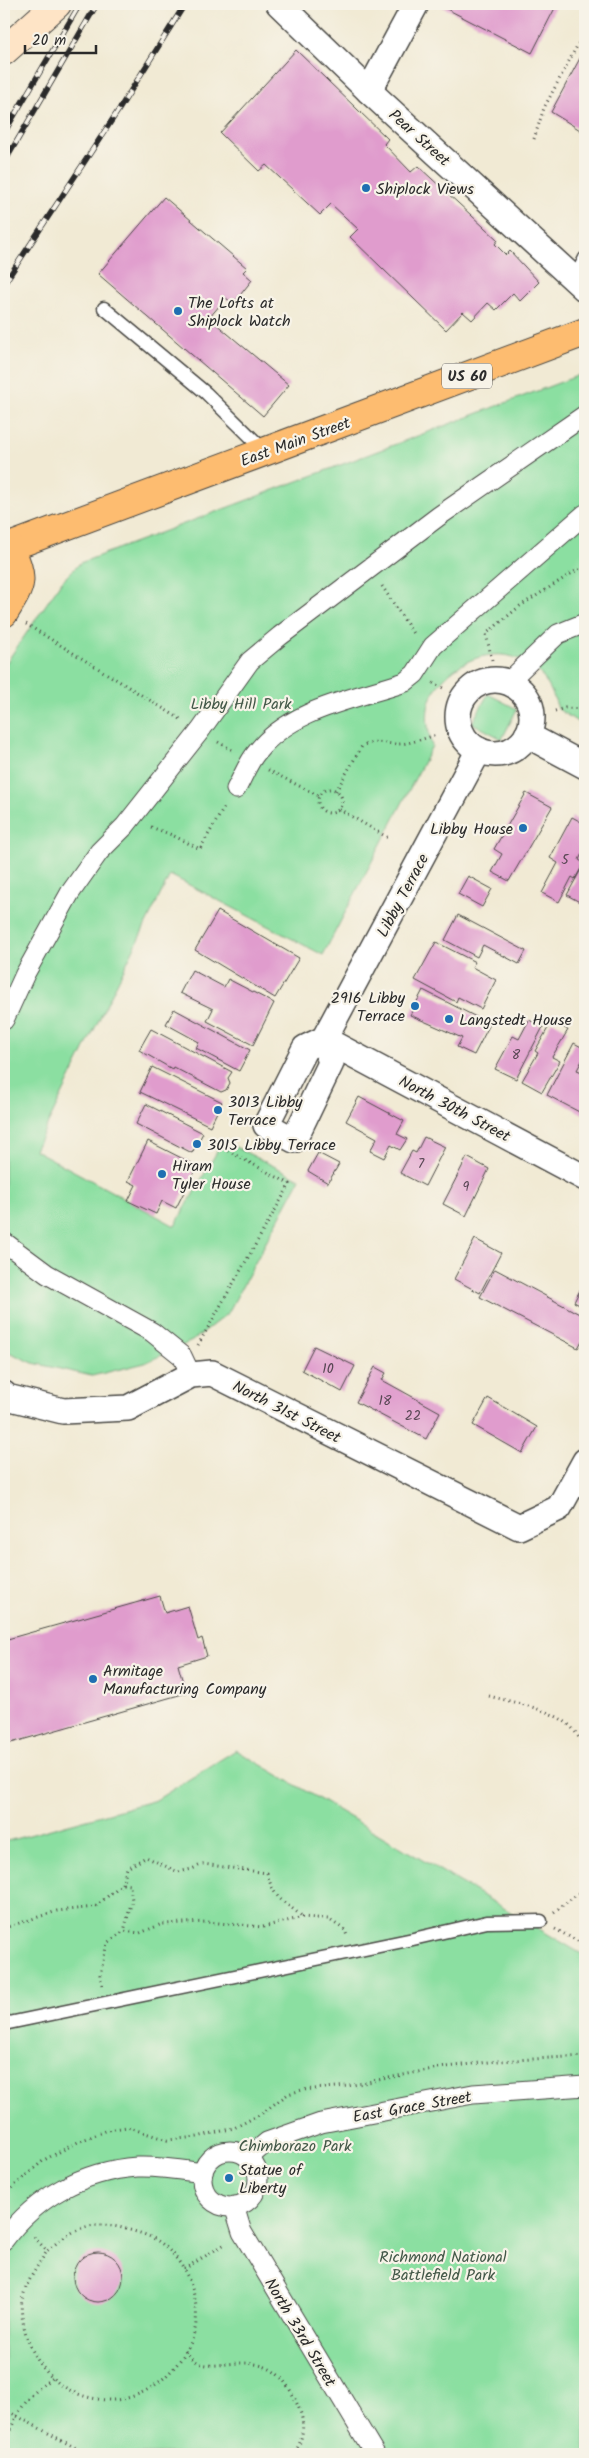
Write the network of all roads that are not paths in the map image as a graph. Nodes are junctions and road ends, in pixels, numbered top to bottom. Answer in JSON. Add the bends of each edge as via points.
{"nodes":[{"id":1,"x":57,"y":4,"type":"edge"},
{"id":2,"x":279,"y":4,"type":"edge"},
{"id":3,"x":416,"y":4,"type":"edge"},
{"id":4,"x":4,"y":52,"type":"edge"},
{"id":5,"x":369,"y":90,"type":"junction"},
{"id":6,"x":582,"y":275,"type":"edge"},
{"id":7,"x":104,"y":308,"type":"dead end"},
{"id":8,"x":585,"y":332,"type":"edge"},
{"id":9,"x":585,"y":414,"type":"edge"},
{"id":10,"x":266,"y":452,"type":"junction"},
{"id":11,"x":585,"y":514,"type":"edge"},
{"id":12,"x":6,"y":550,"type":"edge"},
{"id":13,"x":12,"y":617,"type":"edge"},
{"id":14,"x":585,"y":623,"type":"edge"},
{"id":15,"x":508,"y":682,"type":"junction"},
{"id":16,"x":527,"y":735,"type":"junction"},
{"id":17,"x":479,"y":750,"type":"junction"},
{"id":18,"x":585,"y":766,"type":"edge"},
{"id":19,"x":236,"y":789,"type":"road end"},
{"id":20,"x":4,"y":1020,"type":"edge"},
{"id":21,"x":324,"y":1039,"type":"joint"},
{"id":22,"x":585,"y":1178,"type":"edge"},
{"id":23,"x":4,"y":1242,"type":"edge"},
{"id":24,"x":186,"y":1365,"type":"junction"},
{"id":25,"x":4,"y":1394,"type":"edge"},
{"id":26,"x":585,"y":1461,"type":"edge"},
{"id":27,"x":541,"y":1921,"type":"road end"},
{"id":28,"x":4,"y":2024,"type":"edge"},
{"id":29,"x":585,"y":2086,"type":"edge"},
{"id":30,"x":248,"y":2158,"type":"junction"},
{"id":31,"x":203,"y":2173,"type":"junction"},
{"id":32,"x":234,"y":2206,"type":"junction"},
{"id":33,"x":4,"y":2240,"type":"edge"},
{"id":34,"x":375,"y":2454,"type":"edge"}],
"edges":[{"from":1,"to":4,"type":"main road"},
{"from":2,"to":5,"type":"street","name":"Pear Street"},
{"from":3,"to":5,"type":"street"},
{"from":5,"to":6,"type":"street","name":"Pear Street"},
{"from":7,"to":10,"type":"lane","via":[[206,393]]},
{"from":8,"to":10,"type":"main road","name":"East Main Street","number":"US 60"},
{"from":9,"to":20,"type":"street","via":[[439,516],[250,661],[200,731],[70,893],[25,974]]},
{"from":10,"to":12,"type":"main road","name":"East Main Street","number":"US 60"},
{"from":11,"to":19,"type":"street","via":[[433,646],[406,682],[311,713],[283,728],[263,744]]},
{"from":12,"to":13,"type":"main road","number":"US 60","via":[[21,574]]},
{"from":14,"to":15,"type":"street","via":[[558,634]]},
{"from":15,"to":16,"type":"street","via":[[528,698],[532,723]]},
{"from":15,"to":17,"type":"street","via":[[496,679],[483,681],[472,687],[461,702],[458,720],[461,733]]},
{"from":16,"to":17,"type":"street","via":[[521,744],[501,754]]},
{"from":16,"to":18,"type":"street"},
{"from":17,"to":21,"type":"street","name":"Libby Terrace"},
{"from":21,"to":22,"type":"street","name":"North 30th Street"},
{"from":23,"to":24,"type":"street","via":[[47,1274],[152,1332]]},
{"from":24,"to":25,"type":"street","name":"North 31st Street","via":[[128,1408],[63,1411]]},
{"from":24,"to":26,"type":"street","name":"North 31st Street","via":[[212,1373],[519,1527],[559,1508]]},
{"from":27,"to":28,"type":"lane","via":[[487,1922]]},
{"from":29,"to":30,"type":"street","name":"East Grace Street","via":[[473,2094],[321,2123],[267,2142]]},
{"from":30,"to":31,"type":"street","via":[[236,2152],[221,2152],[209,2160]]},
{"from":30,"to":32,"type":"street","via":[[257,2177],[255,2190],[246,2201]]},
{"from":31,"to":32,"type":"street","via":[[203,2186],[210,2198],[220,2205]]},
{"from":31,"to":33,"type":"street","via":[[138,2167],[108,2172],[48,2195]]},
{"from":32,"to":34,"type":"street","name":"North 33rd Street","via":[[242,2232]]}]}
